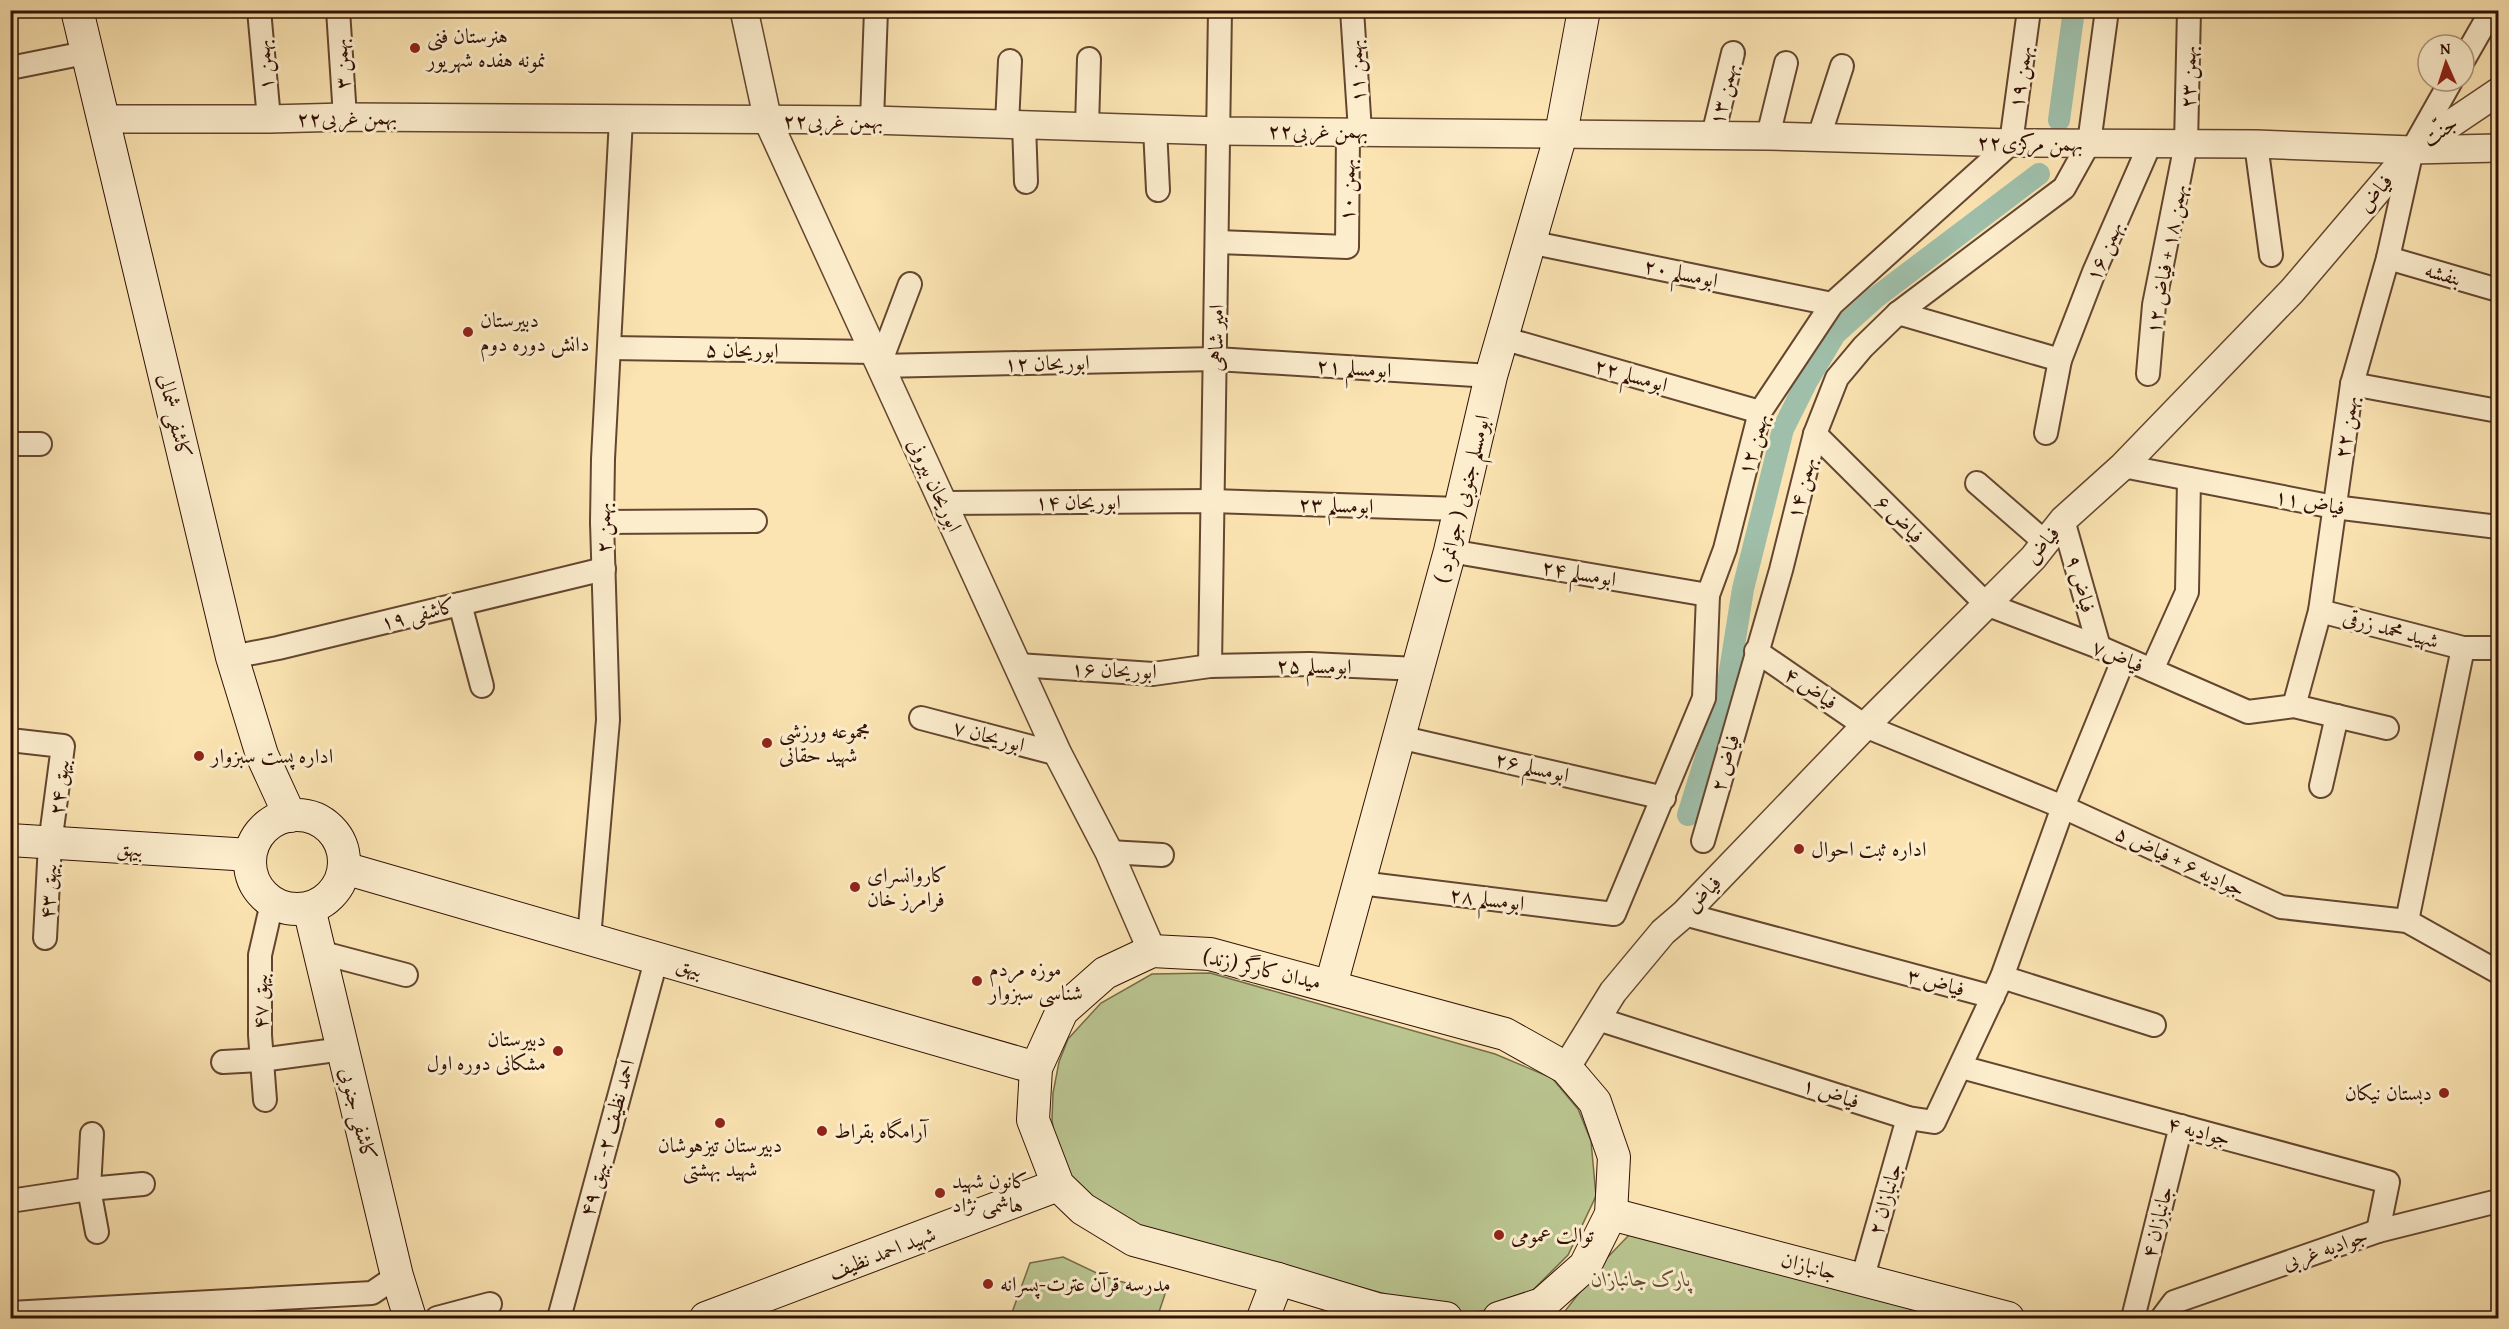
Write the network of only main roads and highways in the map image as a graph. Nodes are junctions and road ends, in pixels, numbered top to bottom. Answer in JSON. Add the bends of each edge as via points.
{"nodes":[{"id":1,"x":76,"y":10,"type":"edge"},
{"id":2,"x":1584,"y":10,"type":"edge"},
{"id":3,"x":290,"y":816,"type":"junction"},
{"id":4,"x":10,"y":840,"type":"edge"},
{"id":5,"x":250,"y":855,"type":"junction"},
{"id":6,"x":344,"y":868,"type":"junction"},
{"id":7,"x":309,"y":908,"type":"junction"},
{"id":8,"x":1331,"y":985,"type":"junction"},
{"id":9,"x":1036,"y":1068,"type":"junction"},
{"id":10,"x":1058,"y":1185,"type":"junction"},
{"id":11,"x":1611,"y":1214,"type":"junction"},
{"id":12,"x":1278,"y":1279,"type":"junction"},
{"id":13,"x":763,"y":1308,"type":"edge"},
{"id":14,"x":1376,"y":1314,"type":"edge"},
{"id":15,"x":1414,"y":1317,"type":"edge"},
{"id":16,"x":410,"y":1318,"type":"edge"},
{"id":17,"x":706,"y":1318,"type":"edge"},
{"id":18,"x":1263,"y":1318,"type":"edge"},
{"id":19,"x":1446,"y":1318,"type":"edge"},
{"id":20,"x":1499,"y":1318,"type":"edge"},
{"id":21,"x":2008,"y":1318,"type":"edge"}],
"edges":[{"from":1,"to":3,"type":"main road","name":"کاشفی شمالی","via":[[232,657],[262,755]]},
{"from":2,"to":8,"type":"main road","name":"ابومسلم جنوبی ( جوانمرد )","via":[[1560,134],[1491,376],[1450,551]]},
{"from":3,"to":5,"type":"main road","via":[[261,830]]},
{"from":3,"to":6,"type":"main road","via":[[314,818],[327,826],[343,852]]},
{"from":4,"to":5,"type":"main road","name":"بیهق"},
{"from":5,"to":7,"type":"main road","via":[[254,882],[272,903],[284,908]]},
{"from":6,"to":7,"type":"main road","via":[[332,893]]},
{"from":6,"to":9,"type":"main road","name":"بیهق"},
{"from":7,"to":16,"type":"main road","name":"کاشفی جنوبی"},
{"from":8,"to":9,"type":"main road","name":"میدان کارگر (زند)","via":[[1210,954],[1152,951],[1106,973],[1062,1011]]},
{"from":8,"to":11,"type":"main road","name":"میدان کارگر (زند)","via":[[1505,1034],[1566,1068],[1595,1102],[1614,1157]]},
{"from":9,"to":10,"type":"main road","name":"میدان کارگر (زند)","via":[[1033,1120]]},
{"from":10,"to":12,"type":"main road","name":"میدان کارگر (زند)","via":[[1083,1209],[1134,1240]]},
{"from":10,"to":13,"type":"main road","name":"شهید احمد نظیف"},
{"from":11,"to":20,"type":"main road","name":"میدان کارگر (زند)","via":[[1585,1266],[1542,1304]]},
{"from":11,"to":21,"type":"main road","name":"جانبازان"},
{"from":12,"to":14,"type":"main road","name":"میدان کارگر (زند)"},
{"from":12,"to":18,"type":"main road"},
{"from":13,"to":17,"type":"main road","name":"شهید احمد نظیف"},
{"from":14,"to":15,"type":"main road","name":"میدان کارگر (زند)"},
{"from":15,"to":19,"type":"main road","name":"میدان کارگر (زند)"}]}
